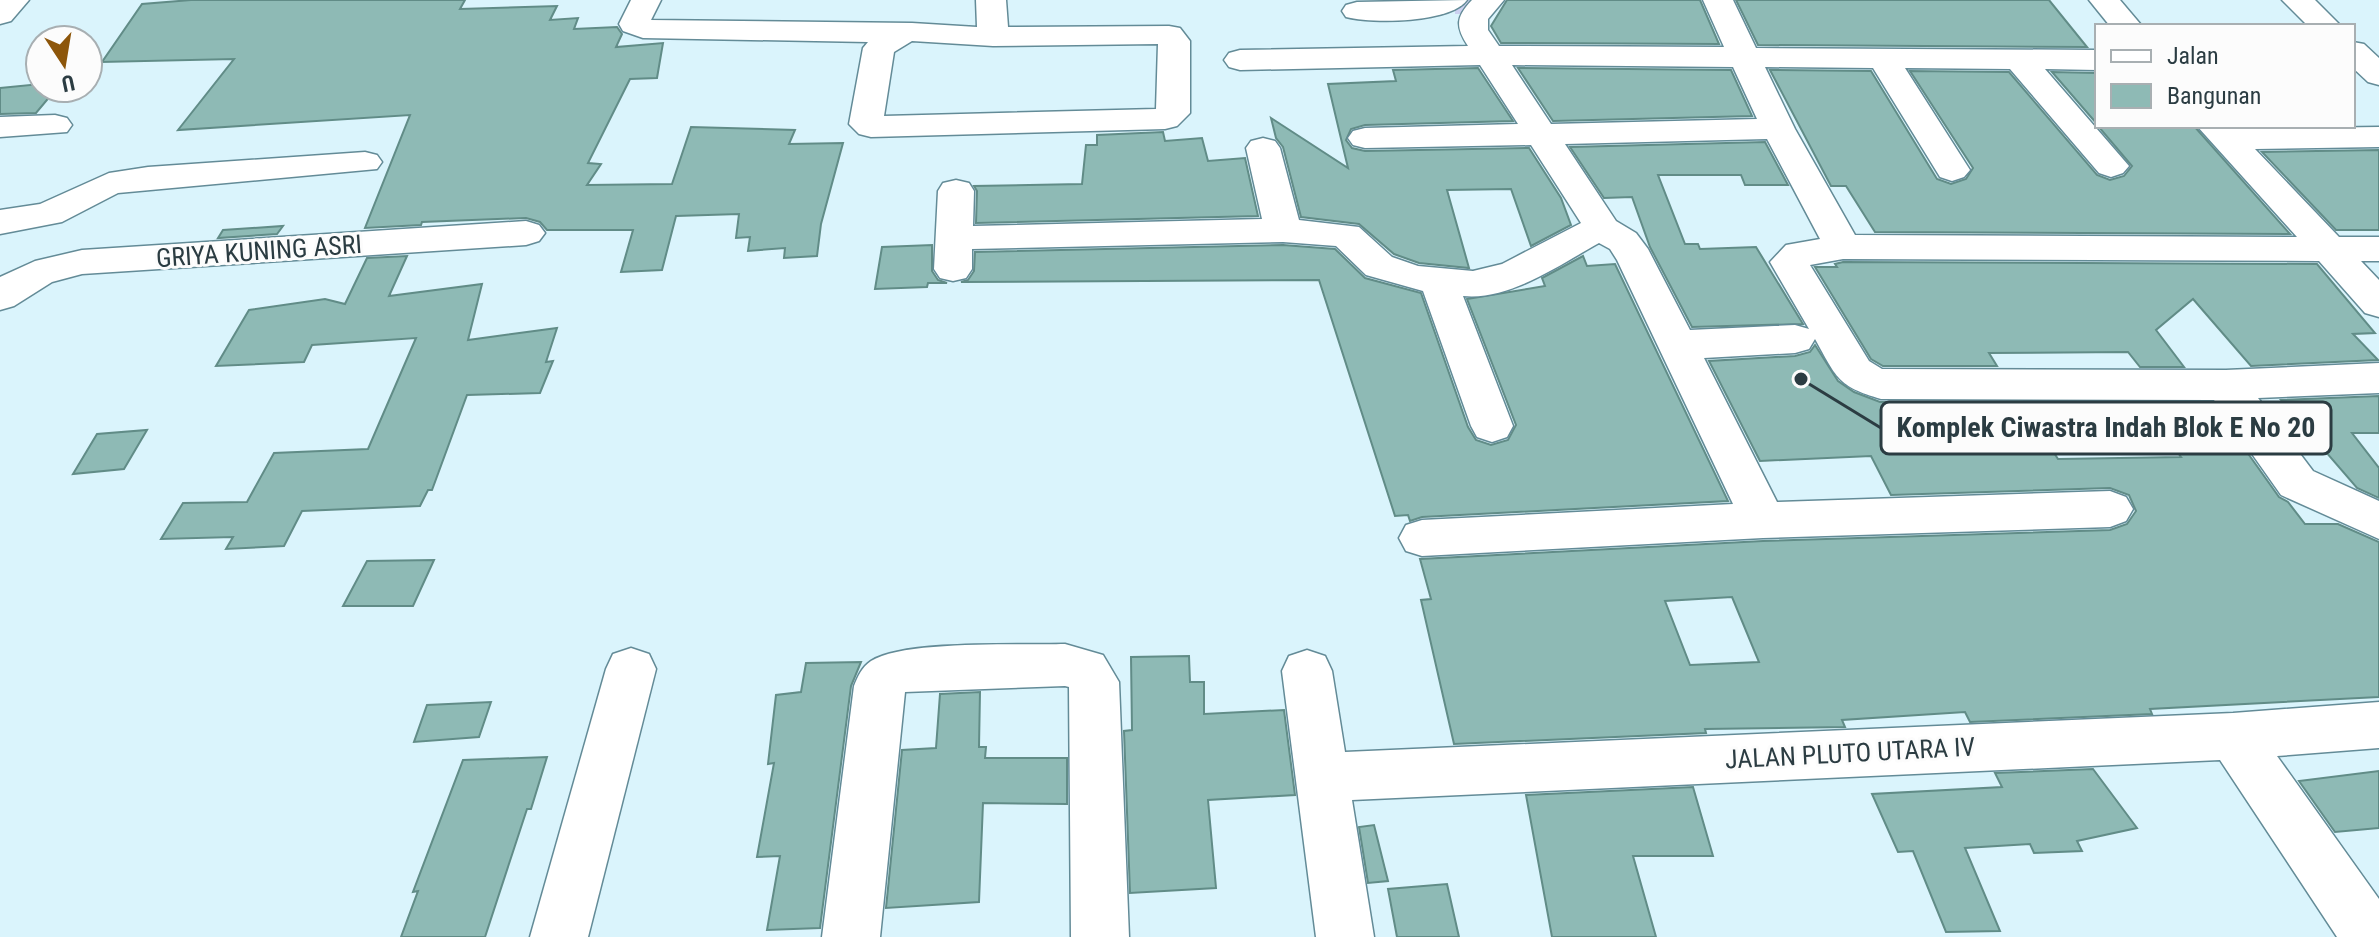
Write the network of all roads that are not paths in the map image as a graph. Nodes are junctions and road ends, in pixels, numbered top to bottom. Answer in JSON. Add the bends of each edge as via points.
{"nodes":[{"id":1,"x":14,"y":0,"type":"edge"},
{"id":2,"x":646,"y":0,"type":"edge"},
{"id":3,"x":991,"y":0,"type":"edge"},
{"id":4,"x":1452,"y":0,"type":"edge"},
{"id":5,"x":1489,"y":0,"type":"edge"},
{"id":6,"x":1718,"y":0,"type":"edge"},
{"id":7,"x":2104,"y":0,"type":"edge"},
{"id":8,"x":2297,"y":0,"type":"edge"},
{"id":9,"x":1357,"y":11,"type":"dead end"},
{"id":10,"x":0,"y":15,"type":"edge"},
{"id":11,"x":2125,"y":24,"type":"edge"},
{"id":12,"x":2324,"y":24,"type":"edge"},
{"id":13,"x":993,"y":37,"type":"junction"},
{"id":14,"x":889,"y":41,"type":"junction"},
{"id":15,"x":1487,"y":55,"type":"junction"},
{"id":16,"x":1743,"y":57,"type":"junction"},
{"id":17,"x":1882,"y":57,"type":"junction"},
{"id":18,"x":2019,"y":59,"type":"junction"},
{"id":19,"x":1240,"y":60,"type":"dead end"},
{"id":20,"x":2095,"y":60,"type":"edge"},
{"id":21,"x":55,"y":125,"type":"dead end"},
{"id":22,"x":0,"y":127,"type":"edge"},
{"id":23,"x":1778,"y":129,"type":"junction"},
{"id":24,"x":1538,"y":132,"type":"junction"},
{"id":25,"x":2220,"y":133,"type":"edge"},
{"id":26,"x":2379,"y":137,"type":"edge"},
{"id":27,"x":1365,"y":138,"type":"dead end"},
{"id":28,"x":1263,"y":148,"type":"dead end"},
{"id":29,"x":365,"y":162,"type":"dead end"},
{"id":30,"x":2111,"y":166,"type":"dead end"},
{"id":31,"x":1952,"y":170,"type":"dead end"},
{"id":32,"x":956,"y":191,"type":"dead end"},
{"id":33,"x":0,"y":222,"type":"edge"},
{"id":34,"x":1283,"y":230,"type":"junction"},
{"id":35,"x":1609,"y":232,"type":"junction"},
{"id":36,"x":526,"y":233,"type":"dead end"},
{"id":37,"x":1660,"y":234,"type":"dead end"},
{"id":38,"x":1843,"y":247,"type":"junction"},
{"id":39,"x":2329,"y":249,"type":"junction"},
{"id":40,"x":2379,"y":249,"type":"edge"},
{"id":41,"x":1439,"y":282,"type":"junction"},
{"id":42,"x":0,"y":297,"type":"edge"},
{"id":43,"x":2379,"y":304,"type":"edge"},
{"id":44,"x":1795,"y":339,"type":"dead end"},
{"id":45,"x":1678,"y":345,"type":"junction"},
{"id":46,"x":2379,"y":378,"type":"edge"},
{"id":47,"x":2226,"y":385,"type":"junction"},
{"id":48,"x":1492,"y":426,"type":"dead end"},
{"id":49,"x":2110,"y":509,"type":"dead end"},
{"id":50,"x":1763,"y":520,"type":"junction"},
{"id":51,"x":2379,"y":521,"type":"edge"},
{"id":52,"x":1422,"y":538,"type":"dead end"},
{"id":53,"x":631,"y":669,"type":"dead end"},
{"id":54,"x":1307,"y":671,"type":"dead end"},
{"id":55,"x":2379,"y":725,"type":"edge"},
{"id":56,"x":2233,"y":736,"type":"junction"},
{"id":57,"x":1321,"y":777,"type":"junction"},
{"id":58,"x":559,"y":937,"type":"edge"},
{"id":59,"x":851,"y":937,"type":"edge"},
{"id":60,"x":1100,"y":937,"type":"edge"},
{"id":61,"x":1345,"y":937,"type":"edge"},
{"id":62,"x":2371,"y":937,"type":"edge"}],
"edges":[{"from":1,"to":10,"type":"street"},
{"from":2,"to":14,"type":"street","via":[[636,27],[726,29],[723,43],[731,47]]},
{"from":3,"to":13,"type":"street"},
{"from":4,"to":9,"type":"street","via":[[1421,10]]},
{"from":5,"to":15,"type":"street","via":[[1473,17],[1473,30]]},
{"from":6,"to":16,"type":"street"},
{"from":7,"to":11,"type":"street"},
{"from":8,"to":12,"type":"street"},
{"from":13,"to":14,"type":"street"},
{"from":13,"to":14,"type":"street","via":[[1166,24],[1174,41],[1173,113],[1165,119],[871,127],[866,124]]},
{"from":15,"to":16,"type":"street"},
{"from":15,"to":19,"type":"street"},
{"from":15,"to":24,"type":"street"},
{"from":16,"to":17,"type":"street"},
{"from":16,"to":23,"type":"street"},
{"from":17,"to":18,"type":"street"},
{"from":17,"to":31,"type":"street"},
{"from":18,"to":20,"type":"street"},
{"from":18,"to":30,"type":"street"},
{"from":21,"to":22,"type":"street"},
{"from":23,"to":24,"type":"street"},
{"from":23,"to":38,"type":"street"},
{"from":24,"to":27,"type":"street"},
{"from":24,"to":35,"type":"street"},
{"from":25,"to":26,"type":"street"},
{"from":25,"to":39,"type":"street"},
{"from":28,"to":34,"type":"street"},
{"from":29,"to":33,"type":"street","via":[[109,184],[49,214]]},
{"from":32,"to":34,"type":"street","via":[[954,253]]},
{"from":34,"to":41,"type":"street","via":[[1346,235],[1379,266]]},
{"from":35,"to":37,"type":"street"},
{"from":35,"to":41,"type":"street","via":[[1588,233],[1514,274],[1473,284]]},
{"from":35,"to":45,"type":"street","via":[[1635,258]]},
{"from":36,"to":42,"type":"street","name":"GRIYA KUNING ASRI","via":[[82,262],[32,275]]},
{"from":38,"to":39,"type":"street"},
{"from":38,"to":47,"type":"street","via":[[1793,256],[1789,262],[1854,371],[1865,379],[1881,384]]},
{"from":39,"to":40,"type":"street"},
{"from":39,"to":43,"type":"street"},
{"from":41,"to":48,"type":"street"},
{"from":44,"to":45,"type":"street"},
{"from":45,"to":50,"type":"street"},
{"from":46,"to":47,"type":"street"},
{"from":47,"to":51,"type":"street","via":[[2297,483]]},
{"from":49,"to":50,"type":"street"},
{"from":50,"to":52,"type":"street"},
{"from":53,"to":58,"type":"street"},
{"from":54,"to":57,"type":"street"},
{"from":55,"to":56,"type":"street","name":"JALAN PLUTO UTARA IV"},
{"from":56,"to":57,"type":"street","name":"JALAN PLUTO UTARA IV"},
{"from":56,"to":62,"type":"street"},
{"from":57,"to":61,"type":"street"},
{"from":59,"to":60,"type":"street","via":[[879,686],[900,670],[1035,666],[1082,666],[1094,682]]}]}
